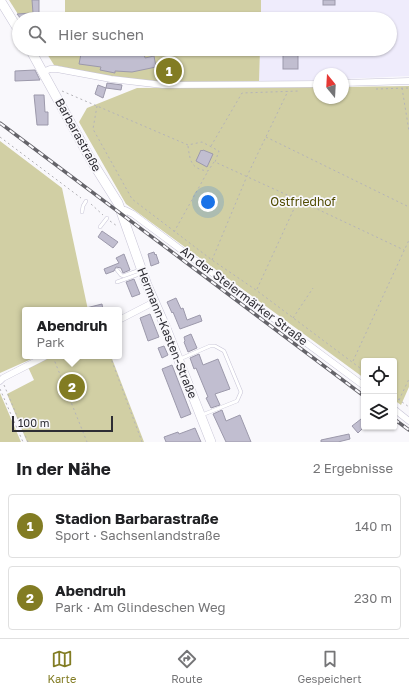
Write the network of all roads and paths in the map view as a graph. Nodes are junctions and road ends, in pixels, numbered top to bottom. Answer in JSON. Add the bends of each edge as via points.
{"nodes":[{"id":1,"x":0,"y":0,"type":"edge"},
{"id":2,"x":12,"y":20,"type":"edge"},
{"id":3,"x":34,"y":56,"type":"edge"},
{"id":4,"x":43,"y":72,"type":"junction"},
{"id":5,"x":409,"y":81,"type":"edge"},
{"id":6,"x":349,"y":83,"type":"edge"},
{"id":7,"x":313,"y":84,"type":"edge"},
{"id":8,"x":402,"y":88,"type":"junction"},
{"id":9,"x":409,"y":88,"type":"edge"},
{"id":10,"x":372,"y":89,"type":"dead end"},
{"id":11,"x":54,"y":91,"type":"junction"},
{"id":12,"x":288,"y":91,"type":"junction"},
{"id":13,"x":303,"y":91,"type":"dead end"},
{"id":14,"x":97,"y":106,"type":"junction"},
{"id":15,"x":409,"y":131,"type":"edge"},
{"id":16,"x":0,"y":137,"type":"edge"},
{"id":17,"x":266,"y":137,"type":"junction"},
{"id":18,"x":188,"y":145,"type":"junction"},
{"id":19,"x":210,"y":147,"type":"junction"},
{"id":20,"x":215,"y":162,"type":"junction"},
{"id":21,"x":208,"y":172,"type":"junction"},
{"id":22,"x":247,"y":176,"type":"junction"},
{"id":23,"x":298,"y":200,"type":"junction"},
{"id":24,"x":86,"y":201,"type":"junction"},
{"id":25,"x":409,"y":207,"type":"edge"},
{"id":26,"x":121,"y":210,"type":"junction"},
{"id":27,"x":82,"y":212,"type":"dead end"},
{"id":28,"x":107,"y":218,"type":"junction"},
{"id":29,"x":126,"y":226,"type":"junction"},
{"id":30,"x":100,"y":227,"type":"dead end"},
{"id":31,"x":174,"y":232,"type":"junction"},
{"id":32,"x":409,"y":240,"type":"edge"},
{"id":33,"x":404,"y":250,"type":"junction"},
{"id":34,"x":212,"y":260,"type":"junction"},
{"id":35,"x":117,"y":270,"type":"dead end"},
{"id":36,"x":142,"y":271,"type":"junction"},
{"id":37,"x":118,"y":282,"type":"dead end"},
{"id":38,"x":313,"y":288,"type":"dead end"},
{"id":39,"x":256,"y":290,"type":"junction"},
{"id":40,"x":154,"y":302,"type":"junction"},
{"id":41,"x":122,"y":318,"type":"edge"},
{"id":42,"x":293,"y":319,"type":"junction"},
{"id":43,"x":40,"y":359,"type":"edge"},
{"id":44,"x":53,"y":359,"type":"edge"},
{"id":45,"x":111,"y":359,"type":"edge"},
{"id":46,"x":178,"y":360,"type":"junction"},
{"id":47,"x":352,"y":362,"type":"junction"},
{"id":48,"x":361,"y":369,"type":"edge"},
{"id":49,"x":409,"y":379,"type":"edge"},
{"id":50,"x":1,"y":380,"type":"edge"},
{"id":51,"x":361,"y":384,"type":"edge"},
{"id":52,"x":0,"y":389,"type":"edge"},
{"id":53,"x":399,"y":400,"type":"joint"},
{"id":54,"x":409,"y":407,"type":"edge"},
{"id":55,"x":397,"y":411,"type":"edge"},
{"id":56,"x":200,"y":416,"type":"junction"},
{"id":57,"x":407,"y":419,"type":"edge"},
{"id":58,"x":23,"y":442,"type":"edge"},
{"id":59,"x":28,"y":442,"type":"edge"},
{"id":60,"x":87,"y":442,"type":"edge"},
{"id":61,"x":142,"y":442,"type":"edge"},
{"id":62,"x":211,"y":442,"type":"edge"}],
"edges":[{"from":1,"to":2,"type":"street"},
{"from":3,"to":4,"type":"street","name":"Barbarastraße"},
{"from":4,"to":7,"type":"street","via":[[57,69],[163,85]]},
{"from":4,"to":11,"type":"street","name":"Barbarastraße"},
{"from":5,"to":6,"type":"street"},
{"from":8,"to":9,"type":"path"},
{"from":8,"to":10,"type":"path"},
{"from":8,"to":15,"type":"path"},
{"from":11,"to":14,"type":"path","via":[[63,91]]},
{"from":11,"to":26,"type":"street","name":"Barbarastraße"},
{"from":12,"to":13,"type":"path"},
{"from":12,"to":17,"type":"path"},
{"from":12,"to":19,"type":"path","via":[[242,93]]},
{"from":14,"to":18,"type":"path"},
{"from":14,"to":31,"type":"path","via":[[93,129],[132,199]]},
{"from":16,"to":24,"type":"path"},
{"from":17,"to":22,"type":"path"},
{"from":17,"to":25,"type":"path"},
{"from":18,"to":19,"type":"path","via":[[202,142]]},
{"from":18,"to":21,"type":"path","via":[[189,159],[199,170]]},
{"from":19,"to":20,"type":"path","via":[[219,151]]},
{"from":20,"to":21,"type":"path"},
{"from":20,"to":22,"type":"path"},
{"from":21,"to":31,"type":"path"},
{"from":22,"to":23,"type":"path"},
{"from":22,"to":34,"type":"path"},
{"from":23,"to":33,"type":"path"},
{"from":23,"to":39,"type":"path"},
{"from":24,"to":27,"type":"lane"},
{"from":24,"to":28,"type":"path"},
{"from":26,"to":29,"type":"street","name":"Barbarastraße"},
{"from":26,"to":51,"type":"street","name":"An der Steiermärker Straße","via":[[133,214]]},
{"from":28,"to":29,"type":"path","via":[[120,228]]},
{"from":28,"to":30,"type":"lane"},
{"from":29,"to":36,"type":"street","name":"Hermann-Kasten-Straße"},
{"from":31,"to":34,"type":"path"},
{"from":32,"to":33,"type":"path"},
{"from":33,"to":47,"type":"path"},
{"from":34,"to":39,"type":"path"},
{"from":35,"to":36,"type":"lane","via":[[123,276]]},
{"from":36,"to":37,"type":"lane"},
{"from":36,"to":40,"type":"street","name":"Hermann-Kasten-Straße"},
{"from":38,"to":42,"type":"path"},
{"from":39,"to":42,"type":"path"},
{"from":40,"to":41,"type":"street"},
{"from":40,"to":46,"type":"street","name":"Hermann-Kasten-Straße"},
{"from":42,"to":47,"type":"path"},
{"from":43,"to":50,"type":"street"},
{"from":44,"to":60,"type":"path"},
{"from":45,"to":61,"type":"path"},
{"from":46,"to":56,"type":"street","name":"Hermann-Kasten-Straße"},
{"from":46,"to":56,"type":"lane","via":[[215,346],[224,351],[241,392],[237,401]]},
{"from":47,"to":48,"type":"path"},
{"from":49,"to":53,"type":"path"},
{"from":50,"to":59,"type":"path"},
{"from":52,"to":58,"type":"path"},
{"from":53,"to":54,"type":"path"},
{"from":55,"to":57,"type":"street"},
{"from":56,"to":62,"type":"street","name":"Hermann-Kasten-Straße"}]}
